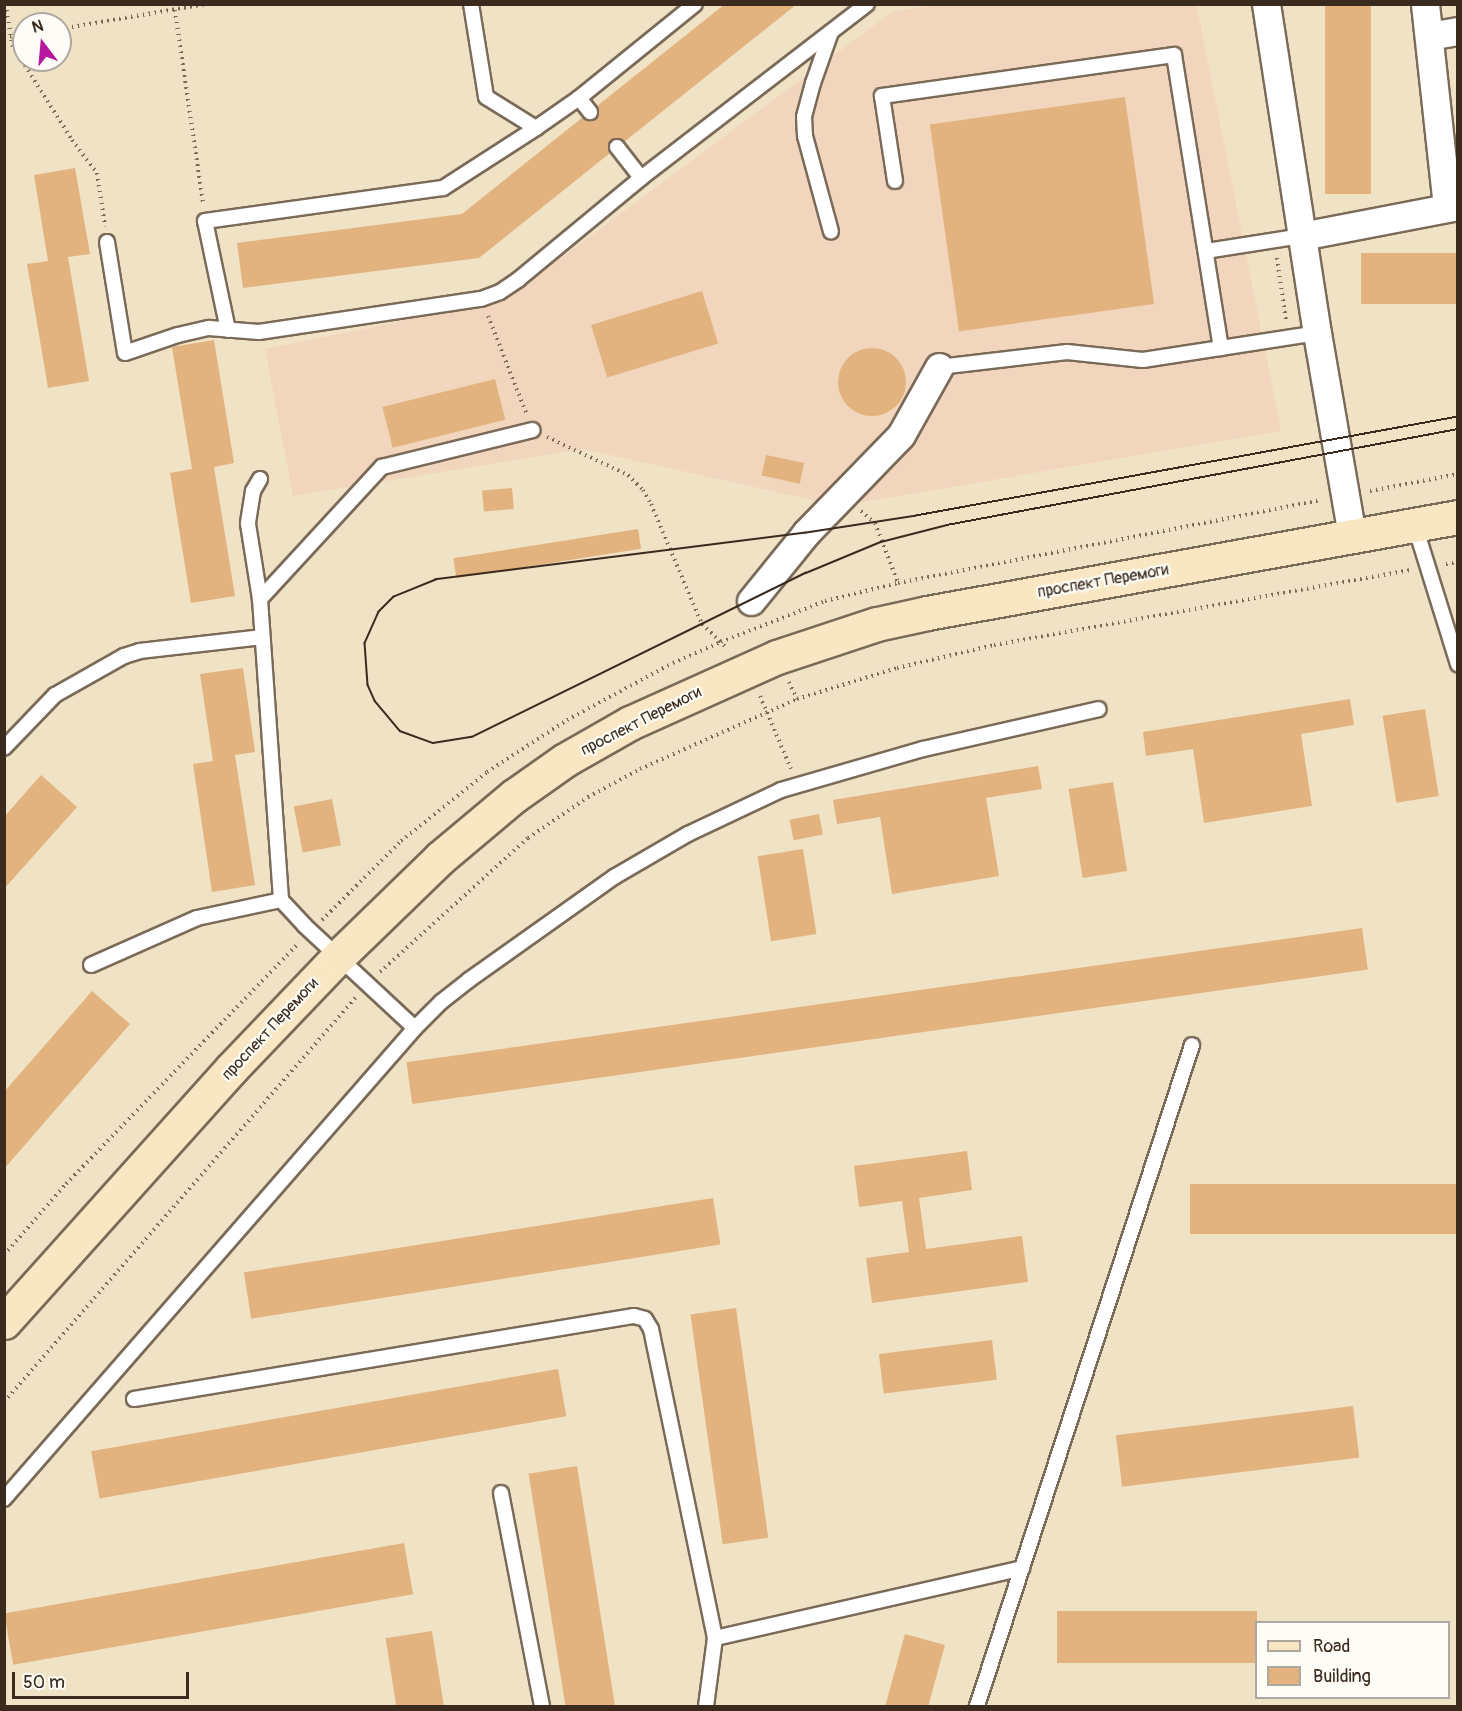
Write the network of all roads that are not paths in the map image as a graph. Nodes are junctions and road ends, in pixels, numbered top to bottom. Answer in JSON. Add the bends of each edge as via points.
{"nodes":[{"id":1,"x":471,"y":4,"type":"edge"},
{"id":2,"x":695,"y":4,"type":"edge"},
{"id":3,"x":867,"y":4,"type":"edge"},
{"id":4,"x":1266,"y":4,"type":"edge"},
{"id":5,"x":1425,"y":4,"type":"edge"},
{"id":6,"x":1458,"y":31,"type":"edge"},
{"id":7,"x":831,"y":32,"type":"junction"},
{"id":8,"x":1429,"y":36,"type":"junction"},
{"id":9,"x":579,"y":98,"type":"junction"},
{"id":10,"x":590,"y":112,"type":"dead end"},
{"id":11,"x":536,"y":128,"type":"junction"},
{"id":12,"x":617,"y":147,"type":"dead end"},
{"id":13,"x":641,"y":178,"type":"junction"},
{"id":14,"x":895,"y":181,"type":"dead end"},
{"id":15,"x":1452,"y":207,"type":"edge"},
{"id":16,"x":831,"y":232,"type":"dead end"},
{"id":17,"x":1302,"y":236,"type":"junction"},
{"id":18,"x":108,"y":242,"type":"road end"},
{"id":19,"x":1206,"y":251,"type":"junction"},
{"id":20,"x":228,"y":330,"type":"junction"},
{"id":21,"x":1317,"y":333,"type":"junction"},
{"id":22,"x":1221,"y":348,"type":"junction"},
{"id":23,"x":939,"y":367,"type":"joint"},
{"id":24,"x":533,"y":430,"type":"road end"},
{"id":25,"x":260,"y":479,"type":"dead end"},
{"id":26,"x":1458,"y":517,"type":"edge"},
{"id":27,"x":1414,"y":525,"type":"junction"},
{"id":28,"x":1352,"y":536,"type":"junction"},
{"id":29,"x":260,"y":599,"type":"junction"},
{"id":30,"x":751,"y":601,"type":"dead end"},
{"id":31,"x":262,"y":637,"type":"junction"},
{"id":32,"x":1458,"y":664,"type":"edge"},
{"id":33,"x":1100,"y":709,"type":"dead end"},
{"id":34,"x":4,"y":748,"type":"edge"},
{"id":35,"x":281,"y":900,"type":"junction"},
{"id":36,"x":338,"y":957,"type":"junction"},
{"id":37,"x":91,"y":965,"type":"dead end"},
{"id":38,"x":415,"y":1028,"type":"junction"},
{"id":39,"x":1192,"y":1045,"type":"dead end"},
{"id":40,"x":4,"y":1322,"type":"edge"},
{"id":41,"x":134,"y":1398,"type":"dead end"},
{"id":42,"x":501,"y":1493,"type":"dead end"},
{"id":43,"x":4,"y":1499,"type":"edge"},
{"id":44,"x":1022,"y":1568,"type":"junction"},
{"id":45,"x":715,"y":1638,"type":"junction"},
{"id":46,"x":542,"y":1707,"type":"edge"},
{"id":47,"x":706,"y":1707,"type":"edge"},
{"id":48,"x":977,"y":1707,"type":"edge"}],
"edges":[{"from":1,"to":11,"type":"lane","via":[[486,97]]},
{"from":2,"to":9,"type":"lane"},
{"from":3,"to":7,"type":"lane"},
{"from":4,"to":17,"type":"street"},
{"from":5,"to":8,"type":"street"},
{"from":6,"to":8,"type":"street"},
{"from":7,"to":13,"type":"lane"},
{"from":7,"to":16,"type":"lane","via":[[804,117],[805,136]]},
{"from":8,"to":15,"type":"street"},
{"from":9,"to":10,"type":"lane"},
{"from":9,"to":11,"type":"lane"},
{"from":11,"to":20,"type":"lane","via":[[443,188],[206,221]]},
{"from":12,"to":13,"type":"lane"},
{"from":13,"to":20,"type":"lane","via":[[500,292],[480,299],[259,332]]},
{"from":14,"to":19,"type":"lane","via":[[882,96],[1174,54]]},
{"from":15,"to":17,"type":"street"},
{"from":17,"to":19,"type":"lane"},
{"from":17,"to":21,"type":"street"},
{"from":18,"to":20,"type":"lane","via":[[125,352],[199,330]]},
{"from":19,"to":22,"type":"lane"},
{"from":21,"to":22,"type":"lane"},
{"from":21,"to":28,"type":"street"},
{"from":22,"to":23,"type":"lane","via":[[1143,360],[1067,352]]},
{"from":23,"to":30,"type":"street","via":[[900,435],[806,533]]},
{"from":24,"to":29,"type":"lane","via":[[382,467]]},
{"from":25,"to":29,"type":"lane","via":[[253,491],[248,524]]},
{"from":26,"to":27,"type":"main road","name":"проспект Перемоги"},
{"from":27,"to":28,"type":"main road","name":"проспект Перемоги"},
{"from":27,"to":32,"type":"lane"},
{"from":28,"to":36,"type":"main road","name":"проспект Перемоги","via":[[927,613],[822,641],[748,669],[630,723],[556,766],[472,829]]},
{"from":29,"to":31,"type":"lane"},
{"from":31,"to":34,"type":"lane","via":[[124,656],[55,694]]},
{"from":31,"to":35,"type":"lane"},
{"from":33,"to":38,"type":"lane","via":[[923,749],[797,785],[751,803],[614,877],[469,980]]},
{"from":35,"to":36,"type":"lane"},
{"from":35,"to":37,"type":"lane","via":[[197,918]]},
{"from":36,"to":38,"type":"lane"},
{"from":36,"to":40,"type":"main road","name":"проспект Перемоги","via":[[232,1068]]},
{"from":38,"to":43,"type":"lane"},
{"from":39,"to":44,"type":"lane"},
{"from":41,"to":45,"type":"lane","via":[[634,1316],[645,1320],[651,1329]]},
{"from":42,"to":46,"type":"lane"},
{"from":44,"to":45,"type":"lane"},
{"from":44,"to":48,"type":"lane"},
{"from":45,"to":47,"type":"lane"}]}
